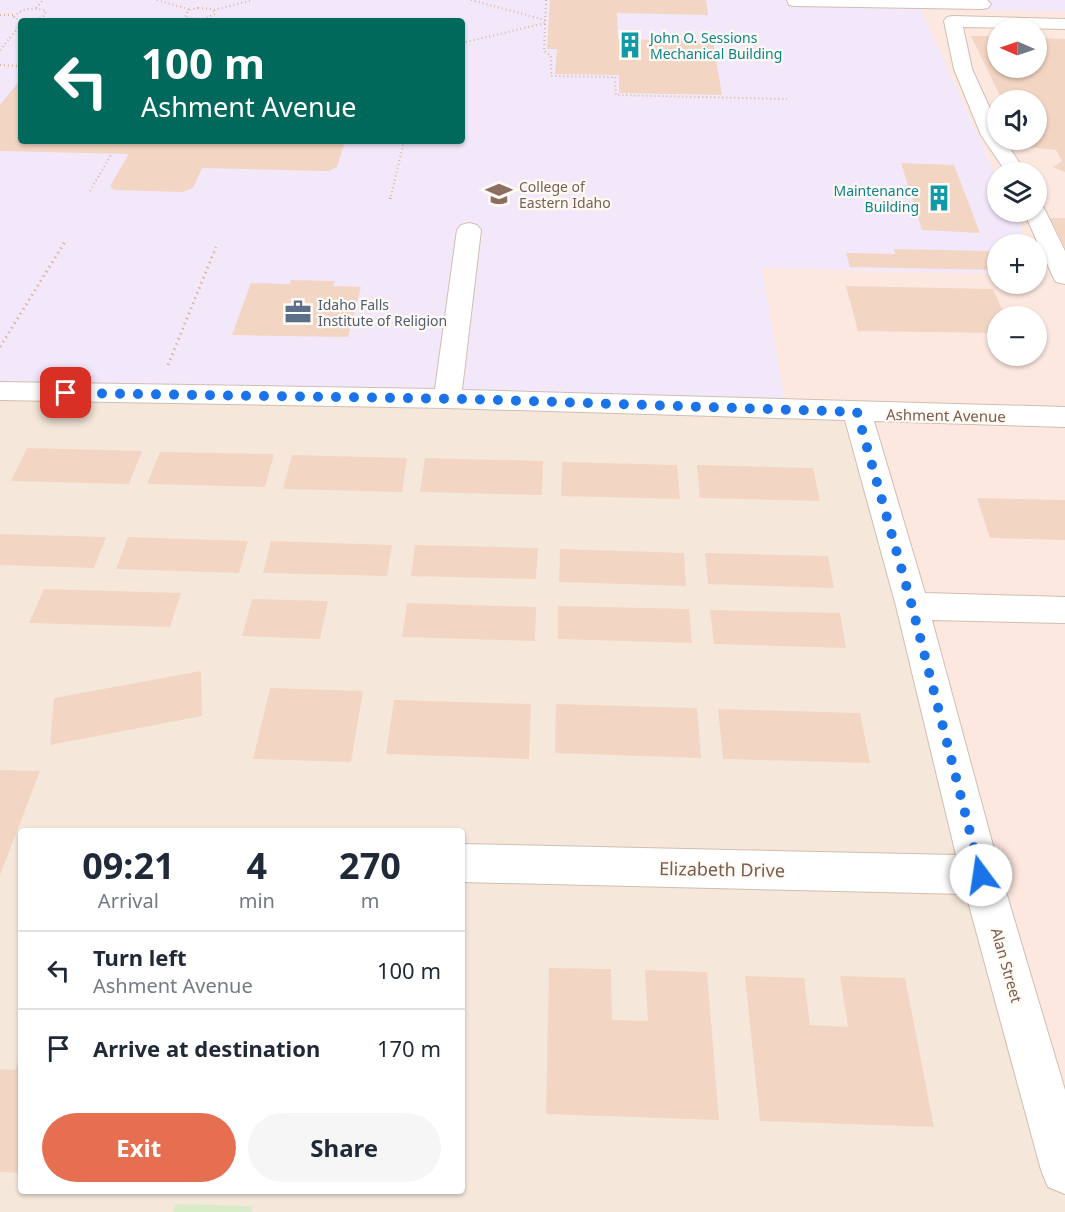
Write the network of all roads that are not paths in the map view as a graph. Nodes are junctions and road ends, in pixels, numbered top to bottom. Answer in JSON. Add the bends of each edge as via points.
{"nodes":[{"id":1,"x":795,"y":1,"type":"edge"},
{"id":2,"x":996,"y":4,"type":"dead end"},
{"id":3,"x":1065,"y":24,"type":"edge"},
{"id":4,"x":1009,"y":162,"type":"edge"},
{"id":5,"x":1040,"y":222,"type":"edge"},
{"id":6,"x":470,"y":230,"type":"dead end"},
{"id":7,"x":1065,"y":277,"type":"edge"},
{"id":8,"x":0,"y":391,"type":"edge"},
{"id":9,"x":447,"y":399,"type":"junction"},
{"id":10,"x":857,"y":412,"type":"junction"},
{"id":11,"x":1065,"y":417,"type":"edge"},
{"id":12,"x":912,"y":606,"type":"junction"},
{"id":13,"x":1065,"y":610,"type":"edge"},
{"id":14,"x":465,"y":863,"type":"edge"},
{"id":15,"x":981,"y":875,"type":"junction"},
{"id":16,"x":1058,"y":1118,"type":"edge"},
{"id":17,"x":1065,"y":1170,"type":"edge"}],
"edges":[{"from":1,"to":2,"type":"street"},
{"from":3,"to":4,"type":"street","via":[[953,21],[968,80],[991,135]]},
{"from":5,"to":7,"type":"street"},
{"from":6,"to":9,"type":"street"},
{"from":8,"to":9,"type":"street","name":"Ashment Avenue"},
{"from":9,"to":10,"type":"street","name":"Ashment Avenue"},
{"from":10,"to":11,"type":"street","name":"Ashment Avenue"},
{"from":10,"to":12,"type":"street","name":"Alan Street"},
{"from":12,"to":13,"type":"street"},
{"from":12,"to":15,"type":"street","name":"Alan Street"},
{"from":14,"to":15,"type":"street","name":"Elizabeth Drive"},
{"from":15,"to":16,"type":"street","name":"Alan Street"},
{"from":16,"to":17,"type":"street","name":"Alan Street"}]}
